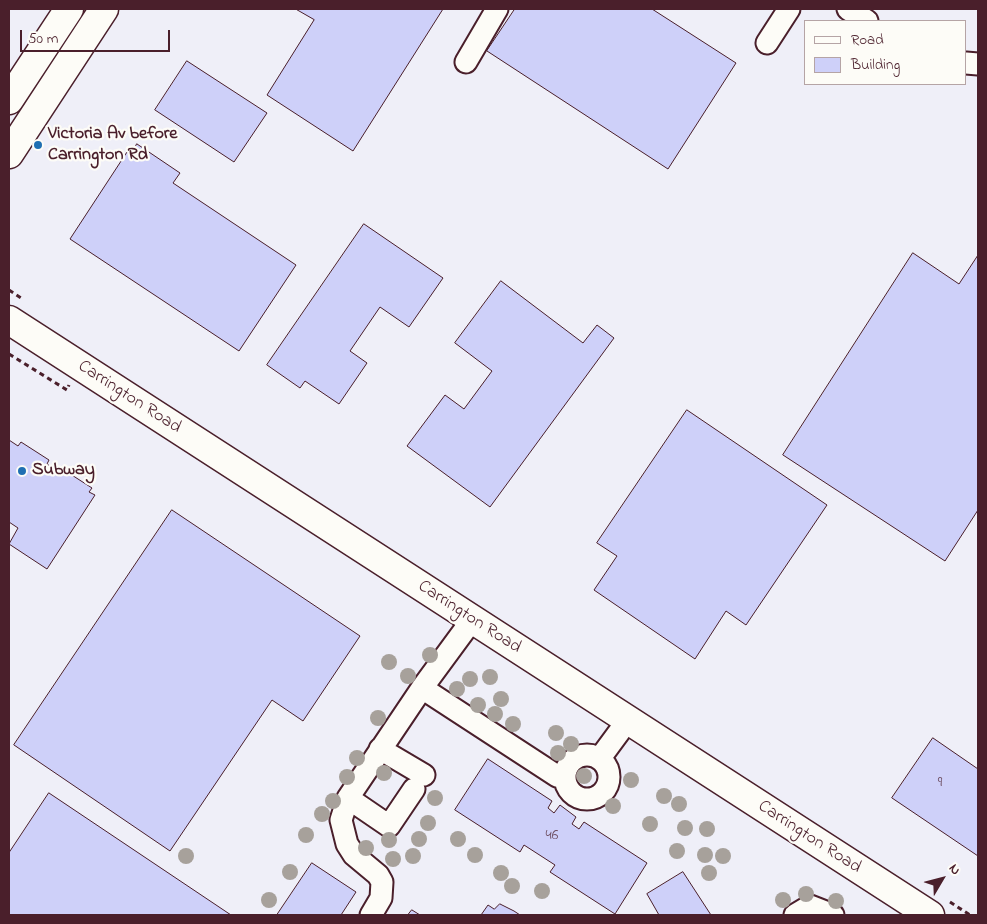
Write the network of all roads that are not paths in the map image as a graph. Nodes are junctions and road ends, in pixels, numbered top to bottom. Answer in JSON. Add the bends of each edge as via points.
{"nodes":[{"id":1,"x":69,"y":9,"type":"edge"},
{"id":2,"x":104,"y":9,"type":"edge"},
{"id":3,"x":497,"y":9,"type":"edge"},
{"id":4,"x":789,"y":9,"type":"edge"},
{"id":5,"x":848,"y":9,"type":"edge"},
{"id":6,"x":865,"y":20,"type":"edge"},
{"id":7,"x":767,"y":43,"type":"dead end"},
{"id":8,"x":466,"y":62,"type":"dead end"},
{"id":9,"x":9,"y":100,"type":"edge"},
{"id":10,"x":9,"y":154,"type":"edge"},
{"id":11,"x":9,"y":320,"type":"edge"},
{"id":12,"x":472,"y":620,"type":"junction"},
{"id":13,"x":422,"y":688,"type":"junction"},
{"id":14,"x":628,"y":720,"type":"junction"},
{"id":15,"x":380,"y":749,"type":"junction"},
{"id":16,"x":600,"y":758,"type":"junction"},
{"id":17,"x":565,"y":778,"type":"junction"},
{"id":18,"x":348,"y":798,"type":"junction"},
{"id":19,"x":924,"y":914,"type":"edge"},
{"id":20,"x":371,"y":915,"type":"edge"},
{"id":21,"x":795,"y":915,"type":"edge"},
{"id":22,"x":833,"y":915,"type":"edge"}],
"edges":[{"from":1,"to":9,"type":"main road"},
{"from":2,"to":10,"type":"main road"},
{"from":3,"to":8,"type":"street"},
{"from":4,"to":7,"type":"street"},
{"from":5,"to":6,"type":"street"},
{"from":11,"to":12,"type":"main road","name":"Carrington Road"},
{"from":12,"to":13,"type":"street"},
{"from":12,"to":14,"type":"main road","name":"Carrington Road"},
{"from":13,"to":15,"type":"street"},
{"from":13,"to":17,"type":"street","via":[[557,776]]},
{"from":14,"to":16,"type":"street"},
{"from":14,"to":19,"type":"main road","name":"Carrington Road"},
{"from":15,"to":18,"type":"street"},
{"from":15,"to":18,"type":"street","via":[[419,782],[389,826]]},
{"from":16,"to":17,"type":"street","via":[[580,756],[569,765]]},
{"from":16,"to":17,"type":"street","via":[[609,778],[608,785],[597,796],[583,798],[576,795]]},
{"from":18,"to":20,"type":"street","via":[[341,820],[347,844],[354,856],[382,882],[381,898]]},
{"from":21,"to":22,"type":"street","via":[[810,906]]}]}
